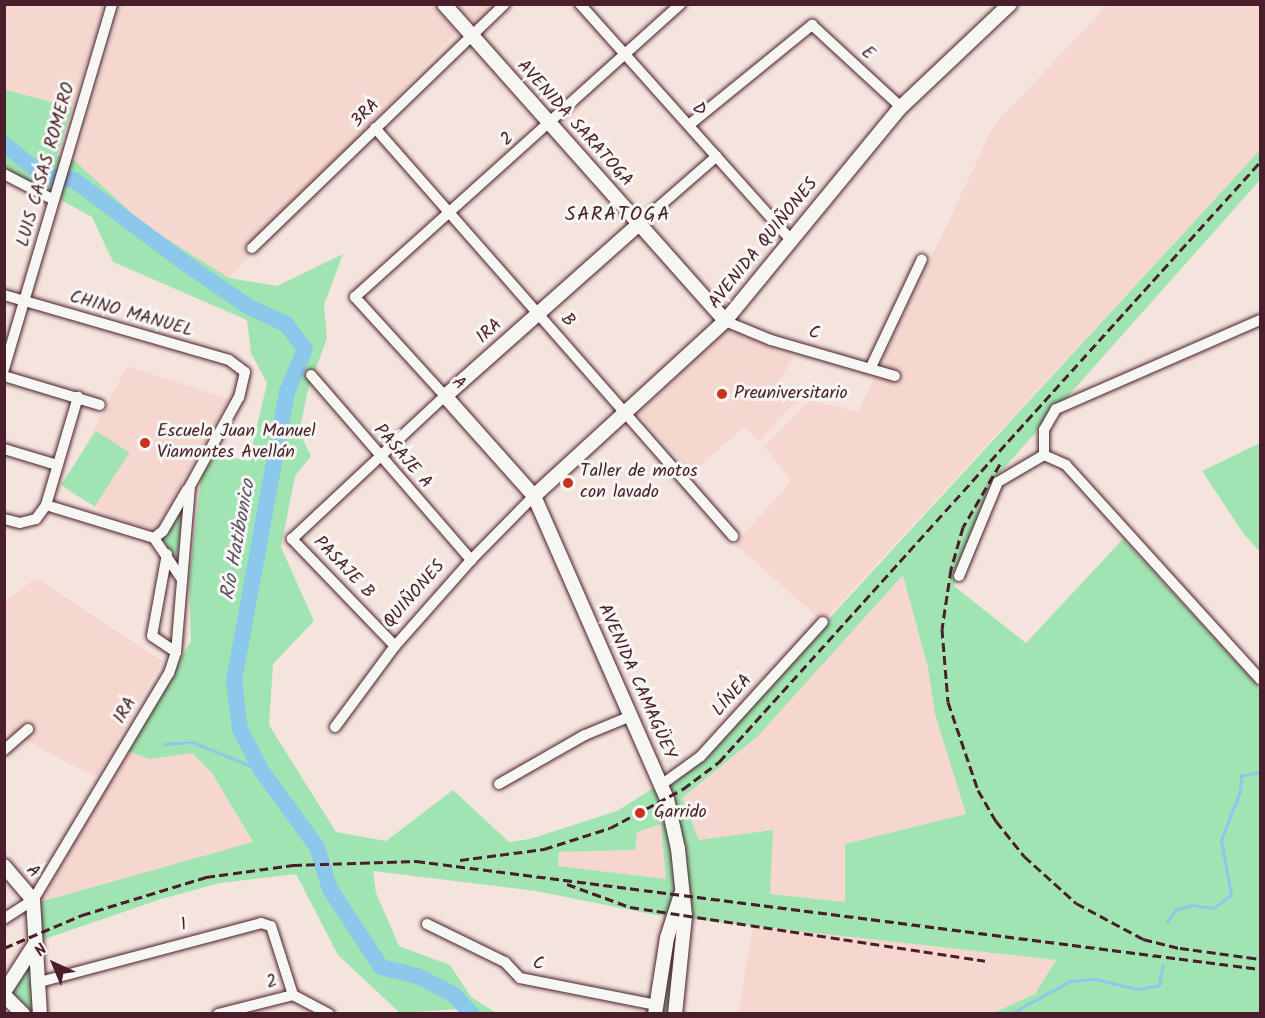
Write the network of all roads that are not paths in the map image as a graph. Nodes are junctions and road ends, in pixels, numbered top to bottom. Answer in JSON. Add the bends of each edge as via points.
{"nodes":[{"id":1,"x":112,"y":4,"type":"edge"},
{"id":2,"x":444,"y":4,"type":"edge"},
{"id":3,"x":505,"y":4,"type":"edge"},
{"id":4,"x":580,"y":4,"type":"edge"},
{"id":5,"x":680,"y":4,"type":"edge"},
{"id":6,"x":1010,"y":4,"type":"edge"},
{"id":7,"x":471,"y":36,"type":"junction"},
{"id":8,"x":626,"y":56,"type":"junction"},
{"id":9,"x":901,"y":107,"type":"junction"},
{"id":10,"x":551,"y":124,"type":"junction"},
{"id":11,"x":689,"y":124,"type":"junction"},
{"id":12,"x":375,"y":128,"type":"junction"},
{"id":13,"x":717,"y":156,"type":"junction"},
{"id":14,"x":4,"y":174,"type":"edge"},
{"id":15,"x":54,"y":200,"type":"junction"},
{"id":16,"x":450,"y":213,"type":"junction"},
{"id":17,"x":639,"y":224,"type":"junction"},
{"id":18,"x":790,"y":239,"type":"junction"},
{"id":19,"x":252,"y":248,"type":"dead end"},
{"id":20,"x":922,"y":259,"type":"dead end"},
{"id":21,"x":4,"y":296,"type":"edge"},
{"id":22,"x":355,"y":297,"type":"joint"},
{"id":23,"x":24,"y":301,"type":"junction"},
{"id":24,"x":538,"y":313,"type":"junction"},
{"id":25,"x":1260,"y":320,"type":"edge"},
{"id":26,"x":725,"y":321,"type":"junction"},
{"id":27,"x":871,"y":367,"type":"junction"},
{"id":28,"x":4,"y":369,"type":"edge"},
{"id":29,"x":245,"y":372,"type":"joint"},
{"id":30,"x":310,"y":375,"type":"dead end"},
{"id":31,"x":4,"y":376,"type":"edge"},
{"id":32,"x":895,"y":376,"type":"dead end"},
{"id":33,"x":445,"y":396,"type":"junction"},
{"id":34,"x":78,"y":397,"type":"junction"},
{"id":35,"x":100,"y":405,"type":"dead end"},
{"id":36,"x":626,"y":413,"type":"junction"},
{"id":37,"x":4,"y":449,"type":"edge"},
{"id":38,"x":1044,"y":455,"type":"junction"},
{"id":39,"x":378,"y":456,"type":"junction"},
{"id":40,"x":57,"y":465,"type":"junction"},
{"id":41,"x":190,"y":486,"type":"junction"},
{"id":42,"x":534,"y":496,"type":"junction"},
{"id":43,"x":46,"y":505,"type":"junction"},
{"id":44,"x":4,"y":519,"type":"edge"},
{"id":45,"x":734,"y":536,"type":"dead end"},
{"id":46,"x":154,"y":538,"type":"junction"},
{"id":47,"x":292,"y":539,"type":"joint"},
{"id":48,"x":167,"y":554,"type":"junction"},
{"id":49,"x":471,"y":560,"type":"junction"},
{"id":50,"x":959,"y":576,"type":"dead end"},
{"id":51,"x":181,"y":578,"type":"junction"},
{"id":52,"x":823,"y":622,"type":"dead end"},
{"id":53,"x":395,"y":646,"type":"junction"},
{"id":54,"x":176,"y":652,"type":"junction"},
{"id":55,"x":1260,"y":679,"type":"edge"},
{"id":56,"x":631,"y":716,"type":"junction"},
{"id":57,"x":335,"y":728,"type":"dead end"},
{"id":58,"x":28,"y":729,"type":"dead end"},
{"id":59,"x":4,"y":750,"type":"edge"},
{"id":60,"x":499,"y":784,"type":"dead end"},
{"id":61,"x":661,"y":785,"type":"junction"},
{"id":62,"x":4,"y":866,"type":"edge"},
{"id":63,"x":682,"y":889,"type":"junction"},
{"id":64,"x":33,"y":900,"type":"junction"},
{"id":65,"x":4,"y":918,"type":"edge"},
{"id":66,"x":427,"y":924,"type":"dead end"},
{"id":67,"x":667,"y":938,"type":"junction"},
{"id":68,"x":684,"y":941,"type":"junction"},
{"id":69,"x":35,"y":944,"type":"junction"},
{"id":70,"x":36,"y":982,"type":"junction"},
{"id":71,"x":4,"y":993,"type":"edge"},
{"id":72,"x":293,"y":995,"type":"junction"},
{"id":73,"x":656,"y":1009,"type":"edge"},
{"id":74,"x":23,"y":1014,"type":"edge"},
{"id":75,"x":40,"y":1014,"type":"edge"},
{"id":76,"x":218,"y":1014,"type":"edge"},
{"id":77,"x":329,"y":1014,"type":"edge"},
{"id":78,"x":675,"y":1014,"type":"edge"}],
"edges":[{"from":1,"to":15,"type":"street","name":"LUIS CASAS ROMERO"},
{"from":2,"to":7,"type":"main road","name":"AVENIDA SARATOGA"},
{"from":3,"to":7,"type":"street","name":"3RA"},
{"from":4,"to":8,"type":"street","name":"D"},
{"from":5,"to":8,"type":"street","name":"2"},
{"from":6,"to":9,"type":"main road","name":"AVENIDA QUIÑONES"},
{"from":7,"to":10,"type":"main road","name":"AVENIDA SARATOGA"},
{"from":7,"to":12,"type":"street","name":"3RA"},
{"from":8,"to":10,"type":"street","name":"2"},
{"from":8,"to":11,"type":"street","name":"D"},
{"from":9,"to":11,"type":"street","name":"E","via":[[812,24]]},
{"from":9,"to":18,"type":"main road","name":"AVENIDA QUIÑONES"},
{"from":10,"to":16,"type":"street","name":"2"},
{"from":10,"to":17,"type":"main road","name":"AVENIDA SARATOGA"},
{"from":11,"to":13,"type":"street","name":"D"},
{"from":12,"to":16,"type":"street","name":"B"},
{"from":12,"to":19,"type":"street","name":"3RA"},
{"from":13,"to":17,"type":"street","name":"1RA"},
{"from":13,"to":18,"type":"street","name":"D"},
{"from":14,"to":15,"type":"street"},
{"from":15,"to":23,"type":"street","name":"LUIS CASAS ROMERO"},
{"from":16,"to":22,"type":"street","name":"2"},
{"from":16,"to":24,"type":"street","name":"B"},
{"from":17,"to":24,"type":"main road","name":"1RA"},
{"from":17,"to":26,"type":"main road","name":"AVENIDA SARATOGA"},
{"from":18,"to":26,"type":"main road","name":"AVENIDA QUIÑONES"},
{"from":20,"to":27,"type":"street"},
{"from":21,"to":23,"type":"street","name":"CHINO MANUEL"},
{"from":22,"to":33,"type":"street","name":"A"},
{"from":23,"to":28,"type":"street","name":"LUIS CASAS ROMERO"},
{"from":23,"to":29,"type":"street","name":"CHINO MANUEL","via":[[229,360]]},
{"from":24,"to":33,"type":"main road","name":"1RA"},
{"from":24,"to":36,"type":"street","name":"B"},
{"from":25,"to":38,"type":"street","via":[[1056,409],[1044,429]]},
{"from":26,"to":27,"type":"street","name":"C","via":[[771,340]]},
{"from":26,"to":36,"type":"main road","name":"AVENIDA QUIÑONES"},
{"from":27,"to":32,"type":"street","name":"C"},
{"from":29,"to":41,"type":"street","name":"1RA","via":[[239,397]]},
{"from":30,"to":39,"type":"street","name":"PASAJE A"},
{"from":31,"to":34,"type":"street"},
{"from":33,"to":39,"type":"street","name":"1RA"},
{"from":33,"to":42,"type":"main road","name":"A"},
{"from":34,"to":35,"type":"street"},
{"from":34,"to":40,"type":"street"},
{"from":36,"to":42,"type":"main road","name":"AVENIDA QUIÑONES"},
{"from":36,"to":45,"type":"street","name":"B"},
{"from":37,"to":40,"type":"street"},
{"from":38,"to":50,"type":"street","via":[[998,482]]},
{"from":38,"to":55,"type":"street","via":[[1066,465]]},
{"from":39,"to":47,"type":"street","name":"1RA"},
{"from":39,"to":49,"type":"street","name":"PASAJE A"},
{"from":40,"to":43,"type":"street"},
{"from":41,"to":46,"type":"street","name":"1RA","via":[[163,531]]},
{"from":41,"to":51,"type":"street","name":"1RA"},
{"from":42,"to":49,"type":"street","name":"QUIÑONES"},
{"from":42,"to":56,"type":"main road","name":"AVENIDA CAMAGÜEY"},
{"from":43,"to":44,"type":"street","via":[[36,519],[20,523]]},
{"from":43,"to":46,"type":"street"},
{"from":46,"to":48,"type":"street"},
{"from":47,"to":53,"type":"street","name":"PASAJE B"},
{"from":48,"to":51,"type":"street"},
{"from":48,"to":54,"type":"street","via":[[153,636]]},
{"from":49,"to":53,"type":"street","name":"QUIÑONES"},
{"from":51,"to":54,"type":"street","name":"1RA"},
{"from":52,"to":61,"type":"street","name":"LÍNEA","via":[[701,756]]},
{"from":53,"to":57,"type":"street","name":"QUIÑONES"},
{"from":54,"to":64,"type":"street","name":"1RA","via":[[155,698]]},
{"from":56,"to":60,"type":"street","via":[[585,735]]},
{"from":56,"to":61,"type":"main road","name":"AVENIDA CAMAGÜEY"},
{"from":58,"to":59,"type":"street"},
{"from":61,"to":63,"type":"main road","name":"AVENIDA CAMAGÜEY","via":[[678,849]]},
{"from":62,"to":64,"type":"main road","name":"A"},
{"from":63,"to":67,"type":"main road","name":"AVENIDA CAMAGÜEY"},
{"from":63,"to":68,"type":"main road","name":"AVENIDA CAMAGÜEY"},
{"from":64,"to":65,"type":"street","name":"1RA"},
{"from":64,"to":69,"type":"main road"},
{"from":66,"to":73,"type":"street","name":"C","via":[[505,962],[520,978]]},
{"from":67,"to":68,"type":"main road"},
{"from":67,"to":73,"type":"main road","name":"AVENIDA CAMAGÜEY"},
{"from":68,"to":78,"type":"main road","name":"AVENIDA CAMAGÜEY"},
{"from":69,"to":70,"type":"main road"},
{"from":69,"to":71,"type":"main road"},
{"from":70,"to":72,"type":"street","name":"1","via":[[261,923],[271,926]]},
{"from":70,"to":75,"type":"main road"},
{"from":71,"to":74,"type":"main road"},
{"from":72,"to":76,"type":"street","name":"2"},
{"from":72,"to":77,"type":"street","name":"2"}]}
